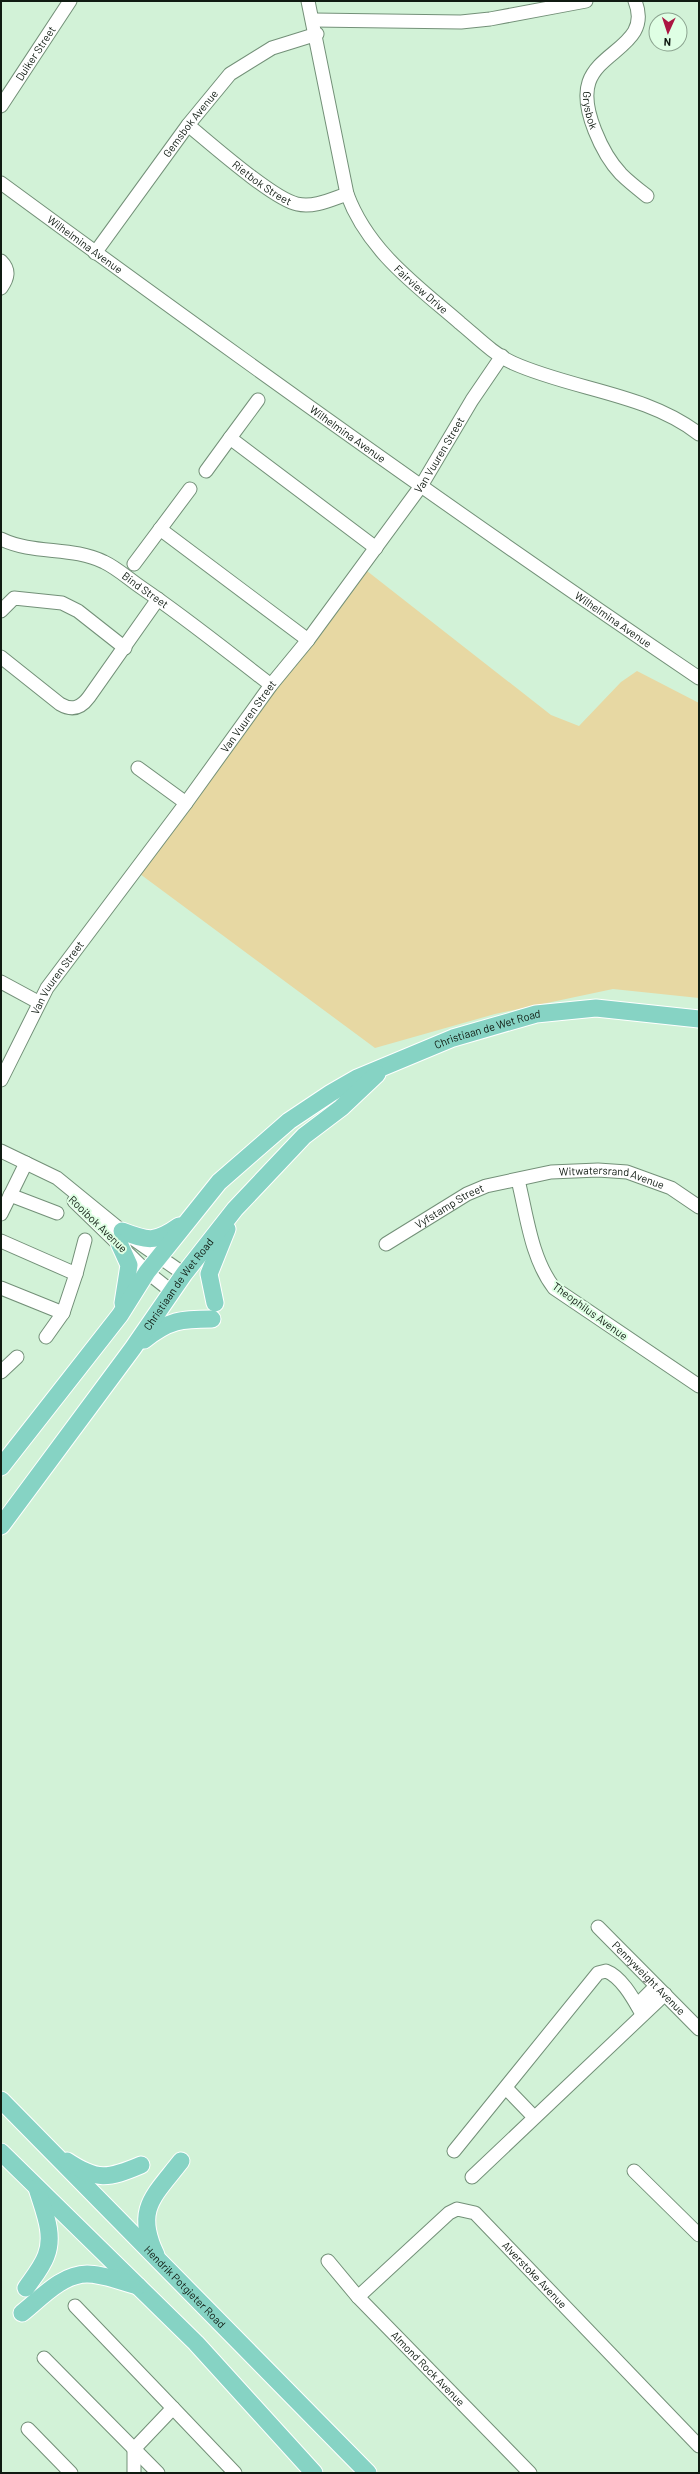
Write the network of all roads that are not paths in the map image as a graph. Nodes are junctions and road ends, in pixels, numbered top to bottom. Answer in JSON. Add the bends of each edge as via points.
{"nodes":[{"id":1,"x":70,"y":1,"type":"edge"},
{"id":2,"x":308,"y":1,"type":"edge"},
{"id":3,"x":586,"y":1,"type":"edge"},
{"id":4,"x":635,"y":1,"type":"edge"},
{"id":5,"x":314,"y":20,"type":"junction"},
{"id":6,"x":316,"y":34,"type":"junction"},
{"id":7,"x":1,"y":106,"type":"edge"},
{"id":8,"x":188,"y":125,"type":"junction"},
{"id":9,"x":1,"y":183,"type":"edge"},
{"id":10,"x":347,"y":194,"type":"junction"},
{"id":11,"x":647,"y":196,"type":"dead end"},
{"id":12,"x":95,"y":253,"type":"junction"},
{"id":13,"x":1,"y":261,"type":"edge"},
{"id":14,"x":1,"y":288,"type":"edge"},
{"id":15,"x":502,"y":356,"type":"junction"},
{"id":16,"x":258,"y":400,"type":"dead end"},
{"id":17,"x":699,"y":434,"type":"edge"},
{"id":18,"x":230,"y":438,"type":"junction"},
{"id":19,"x":206,"y":471,"type":"dead end"},
{"id":20,"x":421,"y":486,"type":"junction"},
{"id":21,"x":190,"y":489,"type":"dead end"},
{"id":22,"x":160,"y":529,"type":"junction"},
{"id":23,"x":1,"y":539,"type":"edge"},
{"id":24,"x":376,"y":548,"type":"junction"},
{"id":25,"x":134,"y":564,"type":"dead end"},
{"id":26,"x":158,"y":599,"type":"junction"},
{"id":27,"x":1,"y":611,"type":"edge"},
{"id":28,"x":308,"y":640,"type":"junction"},
{"id":29,"x":125,"y":648,"type":"junction"},
{"id":30,"x":1,"y":657,"type":"edge"},
{"id":31,"x":699,"y":678,"type":"edge"},
{"id":32,"x":271,"y":685,"type":"junction"},
{"id":33,"x":138,"y":768,"type":"dead end"},
{"id":34,"x":186,"y":803,"type":"junction"},
{"id":35,"x":1,"y":982,"type":"edge"},
{"id":36,"x":38,"y":1002,"type":"junction"},
{"id":37,"x":596,"y":1008,"type":"junction"},
{"id":38,"x":699,"y":1008,"type":"edge"},
{"id":39,"x":699,"y":1019,"type":"edge"},
{"id":40,"x":385,"y":1068,"type":"junction"},
{"id":41,"x":1,"y":1080,"type":"edge"},
{"id":42,"x":1,"y":1151,"type":"edge"},
{"id":43,"x":26,"y":1164,"type":"junction"},
{"id":44,"x":518,"y":1180,"type":"junction"},
{"id":45,"x":10,"y":1195,"type":"junction"},
{"id":46,"x":699,"y":1207,"type":"edge"},
{"id":47,"x":235,"y":1209,"type":"junction"},
{"id":48,"x":57,"y":1213,"type":"dead end"},
{"id":49,"x":1,"y":1214,"type":"edge"},
{"id":50,"x":189,"y":1219,"type":"junction"},
{"id":51,"x":120,"y":1237,"type":"junction"},
{"id":52,"x":84,"y":1240,"type":"dead end"},
{"id":53,"x":1,"y":1241,"type":"edge"},
{"id":54,"x":386,"y":1244,"type":"dead end"},
{"id":55,"x":159,"y":1258,"type":"junction"},
{"id":56,"x":147,"y":1272,"type":"junction"},
{"id":57,"x":76,"y":1274,"type":"junction"},
{"id":58,"x":184,"y":1274,"type":"junction"},
{"id":59,"x":1,"y":1288,"type":"edge"},
{"id":60,"x":171,"y":1291,"type":"junction"},
{"id":61,"x":63,"y":1313,"type":"junction"},
{"id":62,"x":120,"y":1315,"type":"junction"},
{"id":63,"x":46,"y":1337,"type":"dead end"},
{"id":64,"x":134,"y":1348,"type":"junction"},
{"id":65,"x":17,"y":1357,"type":"dead end"},
{"id":66,"x":1,"y":1372,"type":"edge"},
{"id":67,"x":699,"y":1386,"type":"edge"},
{"id":68,"x":1,"y":1467,"type":"edge"},
{"id":69,"x":1,"y":1526,"type":"edge"},
{"id":70,"x":598,"y":1927,"type":"dead end"},
{"id":71,"x":656,"y":1994,"type":"junction"},
{"id":72,"x":640,"y":2010,"type":"junction"},
{"id":73,"x":699,"y":2029,"type":"edge"},
{"id":74,"x":506,"y":2088,"type":"junction"},
{"id":75,"x":1,"y":2100,"type":"edge"},
{"id":76,"x":533,"y":2116,"type":"junction"},
{"id":77,"x":46,"y":2148,"type":"junction"},
{"id":78,"x":454,"y":2151,"type":"dead end"},
{"id":79,"x":1,"y":2152,"type":"edge"},
{"id":80,"x":181,"y":2160,"type":"dead end"},
{"id":81,"x":140,"y":2165,"type":"dead end"},
{"id":82,"x":634,"y":2171,"type":"dead end"},
{"id":83,"x":472,"y":2177,"type":"dead end"},
{"id":84,"x":37,"y":2185,"type":"junction"},
{"id":85,"x":699,"y":2235,"type":"edge"},
{"id":86,"x":328,"y":2261,"type":"dead end"},
{"id":87,"x":159,"y":2262,"type":"junction"},
{"id":88,"x":140,"y":2287,"type":"junction"},
{"id":89,"x":26,"y":2288,"type":"dead end"},
{"id":90,"x":358,"y":2297,"type":"junction"},
{"id":91,"x":75,"y":2306,"type":"dead end"},
{"id":92,"x":22,"y":2312,"type":"dead end"},
{"id":93,"x":44,"y":2358,"type":"dead end"},
{"id":94,"x":172,"y":2408,"type":"junction"},
{"id":95,"x":28,"y":2429,"type":"dead end"},
{"id":96,"x":699,"y":2446,"type":"edge"},
{"id":97,"x":134,"y":2449,"type":"junction"},
{"id":98,"x":132,"y":2472,"type":"edge"},
{"id":99,"x":71,"y":2473,"type":"edge"},
{"id":100,"x":158,"y":2473,"type":"edge"},
{"id":101,"x":235,"y":2473,"type":"edge"},
{"id":102,"x":314,"y":2473,"type":"edge"},
{"id":103,"x":368,"y":2473,"type":"edge"},
{"id":104,"x":530,"y":2473,"type":"edge"}],
"edges":[{"from":1,"to":7,"type":"street","name":"Duiker Street"},
{"from":2,"to":5,"type":"street","name":"Fairview Drive"},
{"from":3,"to":5,"type":"street","via":[[461,22]]},
{"from":4,"to":11,"type":"street","name":"Grysbok","via":[[639,16],[633,35],[595,70],[587,94],[588,109],[596,133],[610,160],[621,174]]},
{"from":5,"to":6,"type":"street","name":"Fairview Drive"},
{"from":6,"to":8,"type":"street","name":"Gemsbok Avenue","via":[[272,48],[230,74]]},
{"from":6,"to":10,"type":"street","name":"Fairview Drive"},
{"from":8,"to":10,"type":"street","name":"Rietbok Street","via":[[287,200],[310,205]]},
{"from":8,"to":12,"type":"street","name":"Gemsbok Avenue"},
{"from":9,"to":12,"type":"street","name":"Wilhelmina Avenue"},
{"from":10,"to":15,"type":"street","name":"Fairview Drive","via":[[369,236],[394,266]]},
{"from":12,"to":20,"type":"street","name":"Wilhelmina Avenue"},
{"from":13,"to":14,"type":"street","via":[[8,276]]},
{"from":15,"to":17,"type":"street","name":"Fairview Drive","via":[[512,363],[554,378],[670,415]]},
{"from":15,"to":20,"type":"street","name":"Van Vuuren Street","via":[[472,400]]},
{"from":16,"to":18,"type":"street"},
{"from":18,"to":19,"type":"street"},
{"from":18,"to":24,"type":"street"},
{"from":20,"to":24,"type":"street","name":"Van Vuuren Street"},
{"from":20,"to":31,"type":"street","name":"Wilhelmina Avenue"},
{"from":21,"to":22,"type":"street"},
{"from":22,"to":25,"type":"street"},
{"from":22,"to":28,"type":"street"},
{"from":23,"to":26,"type":"street","name":"Bind Street","via":[[33,550],[92,557],[105,562]]},
{"from":24,"to":28,"type":"street","name":"Van Vuuren Street"},
{"from":26,"to":29,"type":"street"},
{"from":26,"to":32,"type":"street","name":"Bind Street"},
{"from":27,"to":29,"type":"street","via":[[14,598],[62,603]]},
{"from":28,"to":32,"type":"street","name":"Van Vuuren Street"},
{"from":29,"to":30,"type":"street","via":[[84,704],[71,708],[60,704]]},
{"from":32,"to":34,"type":"street","name":"Van Vuuren Street"},
{"from":33,"to":34,"type":"street"},
{"from":34,"to":36,"type":"street","name":"Van Vuuren Street"},
{"from":35,"to":36,"type":"street"},
{"from":36,"to":41,"type":"street","name":"Van Vuuren Street"},
{"from":37,"to":38,"type":"main road","name":"Christiaan de Wet Road","via":[[614,1002]]},
{"from":37,"to":39,"type":"main road","name":"Christiaan de Wet Road"},
{"from":37,"to":40,"type":"main road","name":"Christiaan de Wet Road","via":[[544,1012],[499,1024],[446,1040]]},
{"from":40,"to":47,"type":"main road","name":"Christiaan de Wet Road","via":[[304,1136]]},
{"from":40,"to":50,"type":"main road","name":"Christiaan de Wet Road","via":[[350,1082],[289,1121],[219,1182]]},
{"from":42,"to":43,"type":"street","name":"Rooibok Avenue"},
{"from":43,"to":45,"type":"street"},
{"from":43,"to":51,"type":"street","name":"Rooibok Avenue","via":[[70,1187]]},
{"from":44,"to":46,"type":"street","name":"Witwatersrand Avenue","via":[[551,1172],[627,1172],[671,1188]]},
{"from":44,"to":54,"type":"street","name":"Vyfstamp Street","via":[[486,1186],[467,1194]]},
{"from":44,"to":67,"type":"street","name":"Theophilus Avenue","via":[[536,1253],[544,1275],[554,1288]]},
{"from":45,"to":48,"type":"street"},
{"from":45,"to":49,"type":"street"},
{"from":47,"to":58,"type":"main road","name":"Christiaan de Wet Road"},
{"from":47,"to":64,"type":"main road","via":[[211,1266],[209,1281],[214,1311],[170,1322]]},
{"from":50,"to":51,"type":"main road","via":[[158,1239]]},
{"from":50,"to":55,"type":"main road","name":"Christiaan de Wet Road"},
{"from":51,"to":55,"type":"street","name":"Rooibok Avenue"},
{"from":51,"to":56,"type":"street","name":"Rooibok Avenue"},
{"from":51,"to":62,"type":"main road","via":[[128,1265]]},
{"from":52,"to":57,"type":"street"},
{"from":53,"to":57,"type":"street"},
{"from":55,"to":56,"type":"main road","name":"Christiaan de Wet Road"},
{"from":55,"to":58,"type":"street","name":"Rooibok Avenue"},
{"from":56,"to":60,"type":"street","name":"Rooibok Avenue"},
{"from":56,"to":62,"type":"main road","name":"Christiaan de Wet Road"},
{"from":57,"to":61,"type":"street"},
{"from":58,"to":60,"type":"main road","name":"Christiaan de Wet Road"},
{"from":59,"to":61,"type":"street"},
{"from":60,"to":64,"type":"main road","name":"Christiaan de Wet Road"},
{"from":61,"to":63,"type":"street"},
{"from":62,"to":68,"type":"main road","name":"Christiaan de Wet Road"},
{"from":64,"to":69,"type":"main road","name":"Christiaan de Wet Road"},
{"from":65,"to":66,"type":"street"},
{"from":70,"to":71,"type":"street","name":"Pennyweight Avenue"},
{"from":71,"to":72,"type":"street"},
{"from":71,"to":73,"type":"street","name":"Pennyweight Avenue"},
{"from":72,"to":74,"type":"street","via":[[614,1976],[606,1971],[598,1973]]},
{"from":72,"to":76,"type":"street"},
{"from":74,"to":76,"type":"street"},
{"from":74,"to":78,"type":"street"},
{"from":75,"to":77,"type":"main road","name":"Hendrik Potgieter Road"},
{"from":76,"to":83,"type":"street"},
{"from":77,"to":81,"type":"main road","via":[[81,2170],[104,2177],[117,2176]]},
{"from":77,"to":87,"type":"main road","name":"Hendrik Potgieter Road"},
{"from":79,"to":84,"type":"main road"},
{"from":80,"to":87,"type":"main road","via":[[151,2200],[146,2212],[149,2238]]},
{"from":82,"to":85,"type":"street"},
{"from":84,"to":88,"type":"main road","via":[[80,2231]]},
{"from":84,"to":89,"type":"main road","via":[[48,2228],[49,2248]]},
{"from":86,"to":90,"type":"street","name":"Almond Rock Avenue"},
{"from":87,"to":103,"type":"main road","name":"Hendrik Potgieter Road"},
{"from":88,"to":92,"type":"main road","via":[[88,2274],[77,2275],[67,2279]]},
{"from":88,"to":102,"type":"main road"},
{"from":90,"to":96,"type":"street","name":"Alverstoke Avenue","via":[[449,2213],[457,2208],[476,2214]]},
{"from":90,"to":104,"type":"street","name":"Almond Rock Avenue"},
{"from":91,"to":94,"type":"street"},
{"from":93,"to":97,"type":"street"},
{"from":94,"to":97,"type":"street"},
{"from":94,"to":101,"type":"street"},
{"from":95,"to":99,"type":"street"},
{"from":97,"to":98,"type":"street"},
{"from":97,"to":100,"type":"street"}]}
